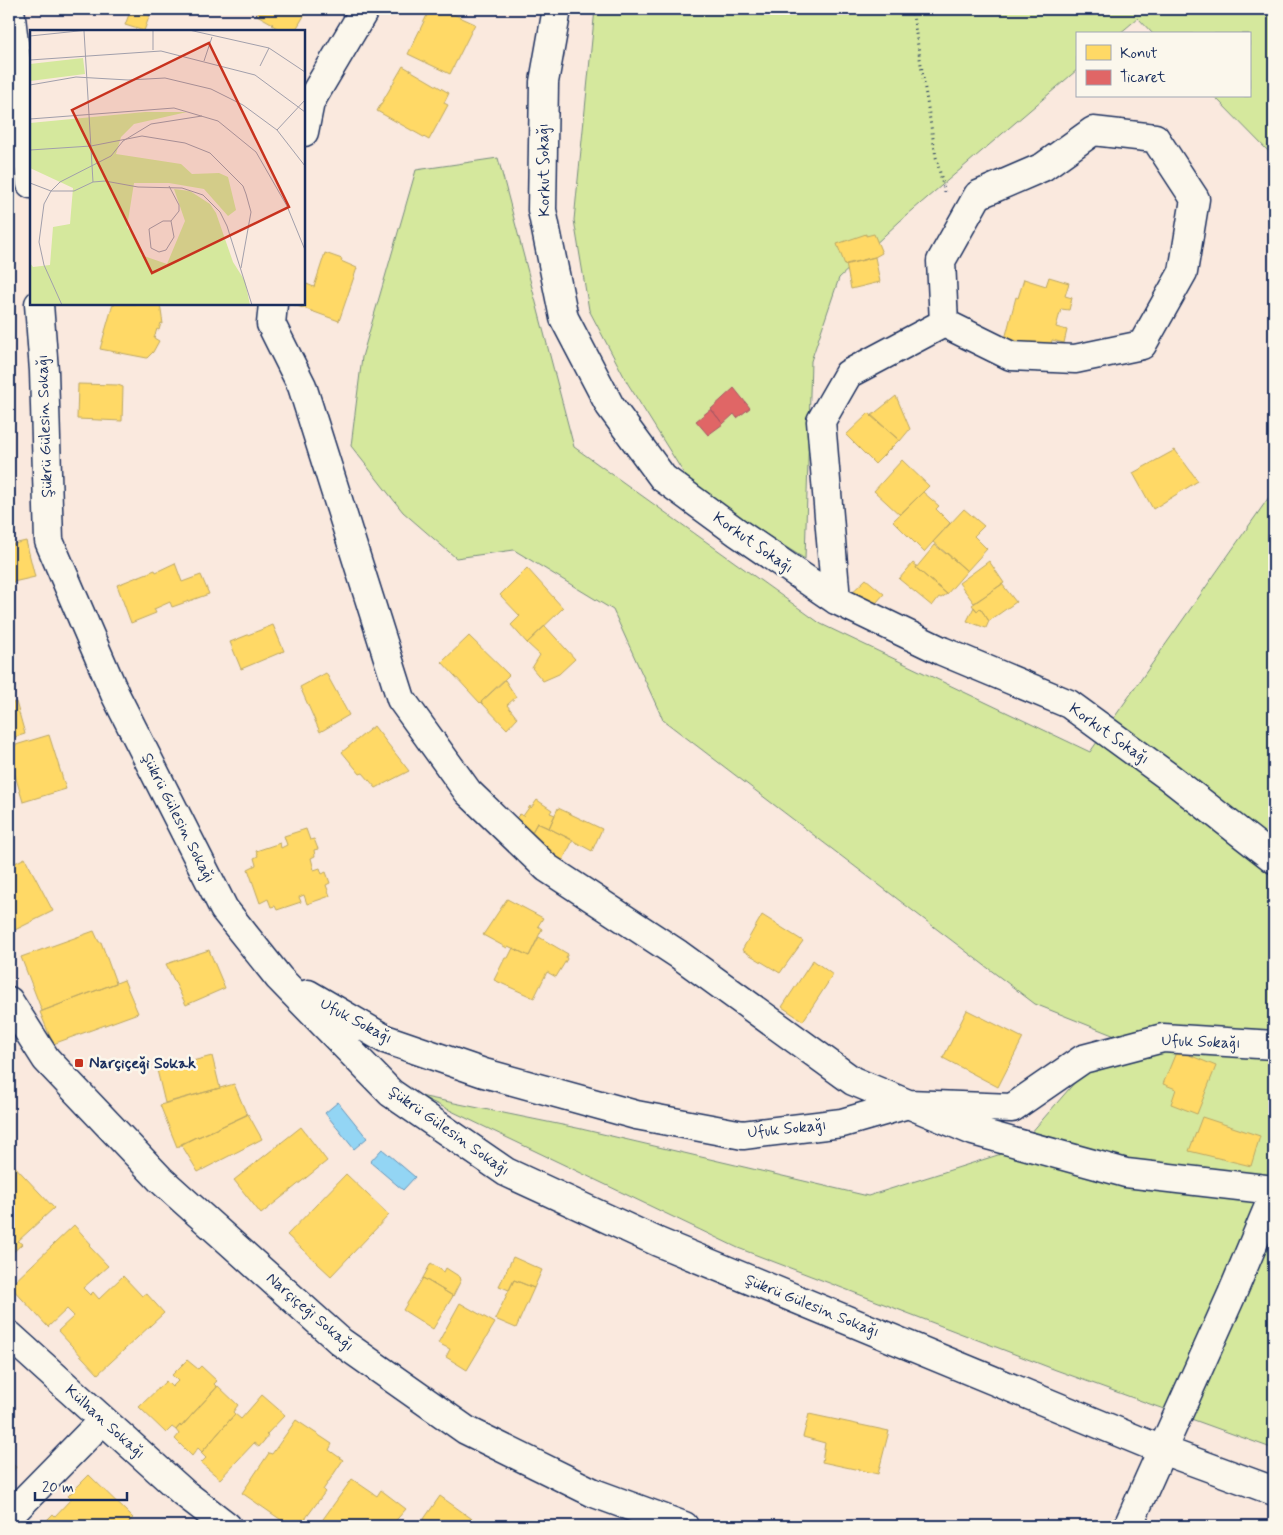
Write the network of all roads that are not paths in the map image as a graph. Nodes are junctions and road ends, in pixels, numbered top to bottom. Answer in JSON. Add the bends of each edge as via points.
{"nodes":[{"id":1,"x":10,"y":9,"type":"edge"},
{"id":2,"x":365,"y":9,"type":"edge"},
{"id":3,"x":557,"y":9,"type":"edge"},
{"id":4,"x":305,"y":127,"type":"edge"},
{"id":5,"x":30,"y":176,"type":"edge"},
{"id":6,"x":39,"y":305,"type":"edge"},
{"id":7,"x":273,"y":305,"type":"edge"},
{"id":8,"x":944,"y":323,"type":"junction"},
{"id":9,"x":836,"y":600,"type":"junction"},
{"id":10,"x":1274,"y":859,"type":"edge"},
{"id":11,"x":279,"y":978,"type":"junction"},
{"id":12,"x":9,"y":1001,"type":"edge"},
{"id":13,"x":1274,"y":1045,"type":"edge"},
{"id":14,"x":908,"y":1104,"type":"junction"},
{"id":15,"x":1274,"y":1190,"type":"edge"},
{"id":16,"x":1274,"y":1194,"type":"edge"},
{"id":17,"x":9,"y":1334,"type":"edge"},
{"id":18,"x":103,"y":1420,"type":"junction"},
{"id":19,"x":1162,"y":1450,"type":"junction"},
{"id":20,"x":1274,"y":1491,"type":"edge"},
{"id":21,"x":9,"y":1516,"type":"edge"},
{"id":22,"x":227,"y":1526,"type":"edge"},
{"id":23,"x":684,"y":1526,"type":"edge"},
{"id":24,"x":1128,"y":1526,"type":"edge"}],
"edges":[{"from":1,"to":5,"type":"street"},
{"from":2,"to":4,"type":"street","via":[[310,102]]},
{"from":3,"to":9,"type":"street","name":"Korkut Sokağı","via":[[544,82],[542,210],[564,318],[610,406],[663,478],[738,534]]},
{"from":6,"to":11,"type":"street","name":"Şükrü Gülesin Sokağı","via":[[49,541],[115,694],[224,909]]},
{"from":7,"to":14,"type":"street","via":[[271,324],[302,386],[401,699],[468,792],[547,868],[678,954],[853,1082]]},
{"from":8,"to":8,"type":"street","via":[[941,261],[978,195],[1043,167],[1093,131],[1155,138],[1195,199],[1182,272],[1142,345],[1075,359],[1011,356]]},
{"from":8,"to":9,"type":"street","via":[[848,374],[821,421]]},
{"from":9,"to":10,"type":"street","name":"Korkut Sokağı","via":[[942,651],[1070,704],[1169,776]]},
{"from":11,"to":14,"type":"street","name":"Ufuk Sokağı","via":[[384,1039],[484,1073],[636,1115],[743,1135],[842,1123]]},
{"from":11,"to":19,"type":"street","name":"Şükrü Gülesin Sokağı","via":[[391,1093],[506,1172],[658,1242]]},
{"from":12,"to":23,"type":"street","name":"Narçiçeği Sokağı","via":[[46,1059],[160,1179],[341,1342],[466,1430],[594,1493]]},
{"from":13,"to":14,"type":"street","name":"Ufuk Sokağı","via":[[1163,1038],[1083,1059],[1012,1108]]},
{"from":14,"to":15,"type":"street","via":[[974,1131],[1126,1173]]},
{"from":16,"to":19,"type":"street"},
{"from":17,"to":18,"type":"street","name":"Külhan Sokağı"},
{"from":18,"to":21,"type":"street"},
{"from":18,"to":22,"type":"street","name":"Külhan Sokağı","via":[[184,1493]]},
{"from":19,"to":20,"type":"street","name":"Şükrü Gülesin Sokağı"},
{"from":19,"to":24,"type":"street"}]}
